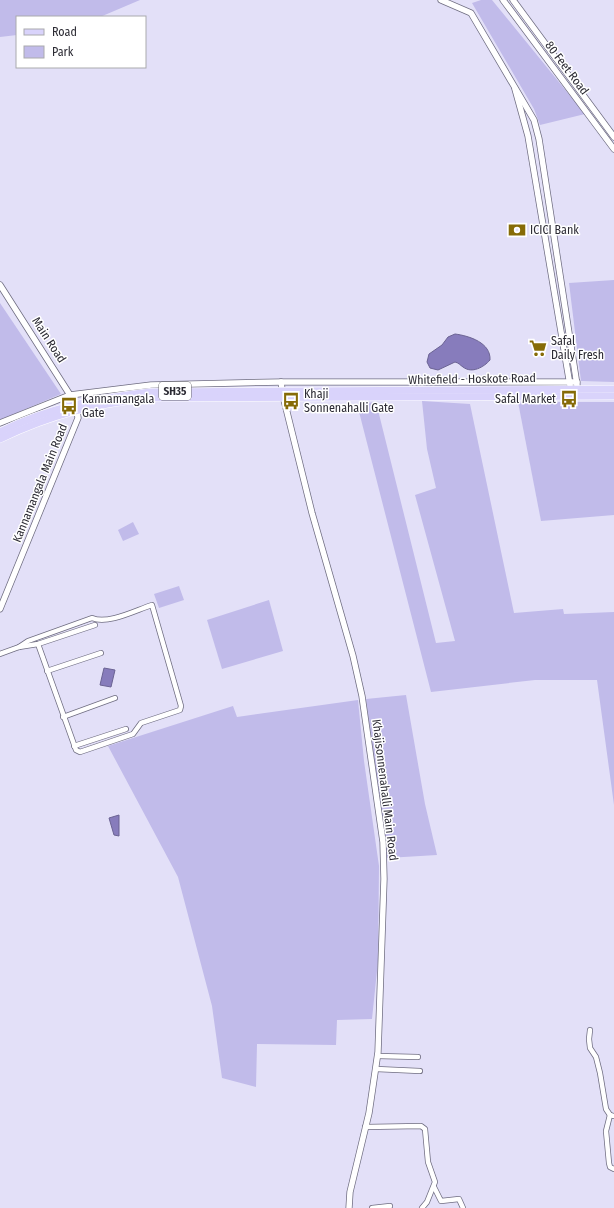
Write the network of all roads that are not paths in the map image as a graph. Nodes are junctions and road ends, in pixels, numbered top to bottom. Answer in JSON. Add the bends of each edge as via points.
{"nodes":[{"id":1,"x":441,"y":0,"type":"edge"},
{"id":2,"x":503,"y":0,"type":"edge"},
{"id":3,"x":512,"y":0,"type":"edge"},
{"id":4,"x":516,"y":88,"type":"junction"},
{"id":5,"x":614,"y":136,"type":"edge"},
{"id":6,"x":614,"y":149,"type":"edge"},
{"id":7,"x":0,"y":285,"type":"edge"},
{"id":8,"x":571,"y":341,"type":"junction"},
{"id":9,"x":563,"y":343,"type":"junction"},
{"id":10,"x":281,"y":382,"type":"junction"},
{"id":11,"x":574,"y":389,"type":"junction"},
{"id":12,"x":614,"y":389,"type":"edge"},
{"id":13,"x":283,"y":393,"type":"junction"},
{"id":14,"x":70,"y":395,"type":"junction"},
{"id":15,"x":614,"y":396,"type":"edge"},
{"id":16,"x":76,"y":406,"type":"junction"},
{"id":17,"x":0,"y":423,"type":"edge"},
{"id":18,"x":0,"y":432,"type":"edge"},
{"id":19,"x":0,"y":439,"type":"edge"},
{"id":20,"x":0,"y":608,"type":"edge"},
{"id":21,"x":95,"y":625,"type":"dead end"},
{"id":22,"x":38,"y":644,"type":"junction"},
{"id":23,"x":20,"y":647,"type":"junction"},
{"id":24,"x":101,"y":653,"type":"dead end"},
{"id":25,"x":0,"y":654,"type":"edge"},
{"id":26,"x":47,"y":671,"type":"junction"},
{"id":27,"x":115,"y":698,"type":"dead end"},
{"id":28,"x":64,"y":717,"type":"junction"},
{"id":29,"x":126,"y":729,"type":"dead end"},
{"id":30,"x":74,"y":746,"type":"junction"},
{"id":31,"x":590,"y":1030,"type":"dead end"},
{"id":32,"x":378,"y":1056,"type":"junction"},
{"id":33,"x":418,"y":1057,"type":"dead end"},
{"id":34,"x":376,"y":1069,"type":"junction"},
{"id":35,"x":420,"y":1071,"type":"dead end"},
{"id":36,"x":612,"y":1115,"type":"edge"},
{"id":37,"x":365,"y":1127,"type":"junction"},
{"id":38,"x":614,"y":1169,"type":"edge"},
{"id":39,"x":434,"y":1187,"type":"junction"},
{"id":40,"x":390,"y":1206,"type":"dead end"},
{"id":41,"x":349,"y":1208,"type":"edge"},
{"id":42,"x":372,"y":1208,"type":"edge"},
{"id":43,"x":422,"y":1208,"type":"edge"},
{"id":44,"x":463,"y":1208,"type":"edge"}],
"edges":[{"from":1,"to":4,"type":"street","via":[[471,13]]},
{"from":2,"to":6,"type":"street","name":"80 Feet Road"},
{"from":3,"to":5,"type":"street","name":"80 Feet Road"},
{"from":4,"to":8,"type":"street","via":[[534,120],[539,139]]},
{"from":4,"to":9,"type":"street","via":[[528,136]]},
{"from":7,"to":14,"type":"street","name":"Main Road"},
{"from":8,"to":9,"type":"street"},
{"from":8,"to":11,"type":"street"},
{"from":9,"to":11,"type":"street"},
{"from":10,"to":11,"type":"street"},
{"from":10,"to":13,"type":"street","name":"Khajisonnenahalli Main Road"},
{"from":10,"to":14,"type":"street","via":[[151,385]]},
{"from":11,"to":12,"type":"main road","name":"Whitefield - Hoskote Road","number":"SH35"},
{"from":11,"to":13,"type":"main road","name":"Whitefield - Hoskote Road","number":"SH35","via":[[505,397]]},
{"from":11,"to":15,"type":"main road","name":"Whitefield - Hoskote Road","number":"SH35"},
{"from":13,"to":16,"type":"main road","name":"Whitefield - Hoskote Road","number":"SH35","via":[[151,398]]},
{"from":13,"to":32,"type":"street","name":"Khajisonnenahalli Main Road","via":[[312,513],[353,656],[371,754],[383,842],[384,879]]},
{"from":14,"to":16,"type":"street","name":"Main Road"},
{"from":14,"to":17,"type":"street"},
{"from":16,"to":18,"type":"main road","name":"Whitefield - Hoskote Road","number":"SH35","via":[[36,416]]},
{"from":16,"to":19,"type":"main road","name":"Whitefield - Hoskote Road","number":"SH35"},
{"from":16,"to":20,"type":"street","name":"Kannamangala Main Road","via":[[78,418],[73,433]]},
{"from":21,"to":22,"type":"street"},
{"from":22,"to":23,"type":"street"},
{"from":22,"to":26,"type":"street"},
{"from":23,"to":25,"type":"street"},
{"from":23,"to":30,"type":"street","via":[[28,641],[92,618],[99,621],[107,620],[152,605],[180,710],[141,723],[133,734],[80,752]]},
{"from":24,"to":26,"type":"street"},
{"from":26,"to":28,"type":"street"},
{"from":27,"to":28,"type":"street"},
{"from":28,"to":30,"type":"street"},
{"from":29,"to":30,"type":"street"},
{"from":31,"to":36,"type":"street","via":[[590,1048],[596,1057],[606,1109]]},
{"from":32,"to":33,"type":"street"},
{"from":32,"to":34,"type":"street","name":"Khajisonnenahalli Main Road"},
{"from":34,"to":35,"type":"street"},
{"from":34,"to":37,"type":"street","name":"Khajisonnenahalli Main Road"},
{"from":36,"to":38,"type":"street","via":[[606,1132],[608,1163]]},
{"from":37,"to":39,"type":"street","via":[[424,1127]]},
{"from":37,"to":41,"type":"street","name":"Khajisonnenahalli Main Road","via":[[350,1192]]},
{"from":39,"to":43,"type":"street"},
{"from":39,"to":44,"type":"street","via":[[441,1201],[459,1199]]},
{"from":40,"to":42,"type":"street"}]}
